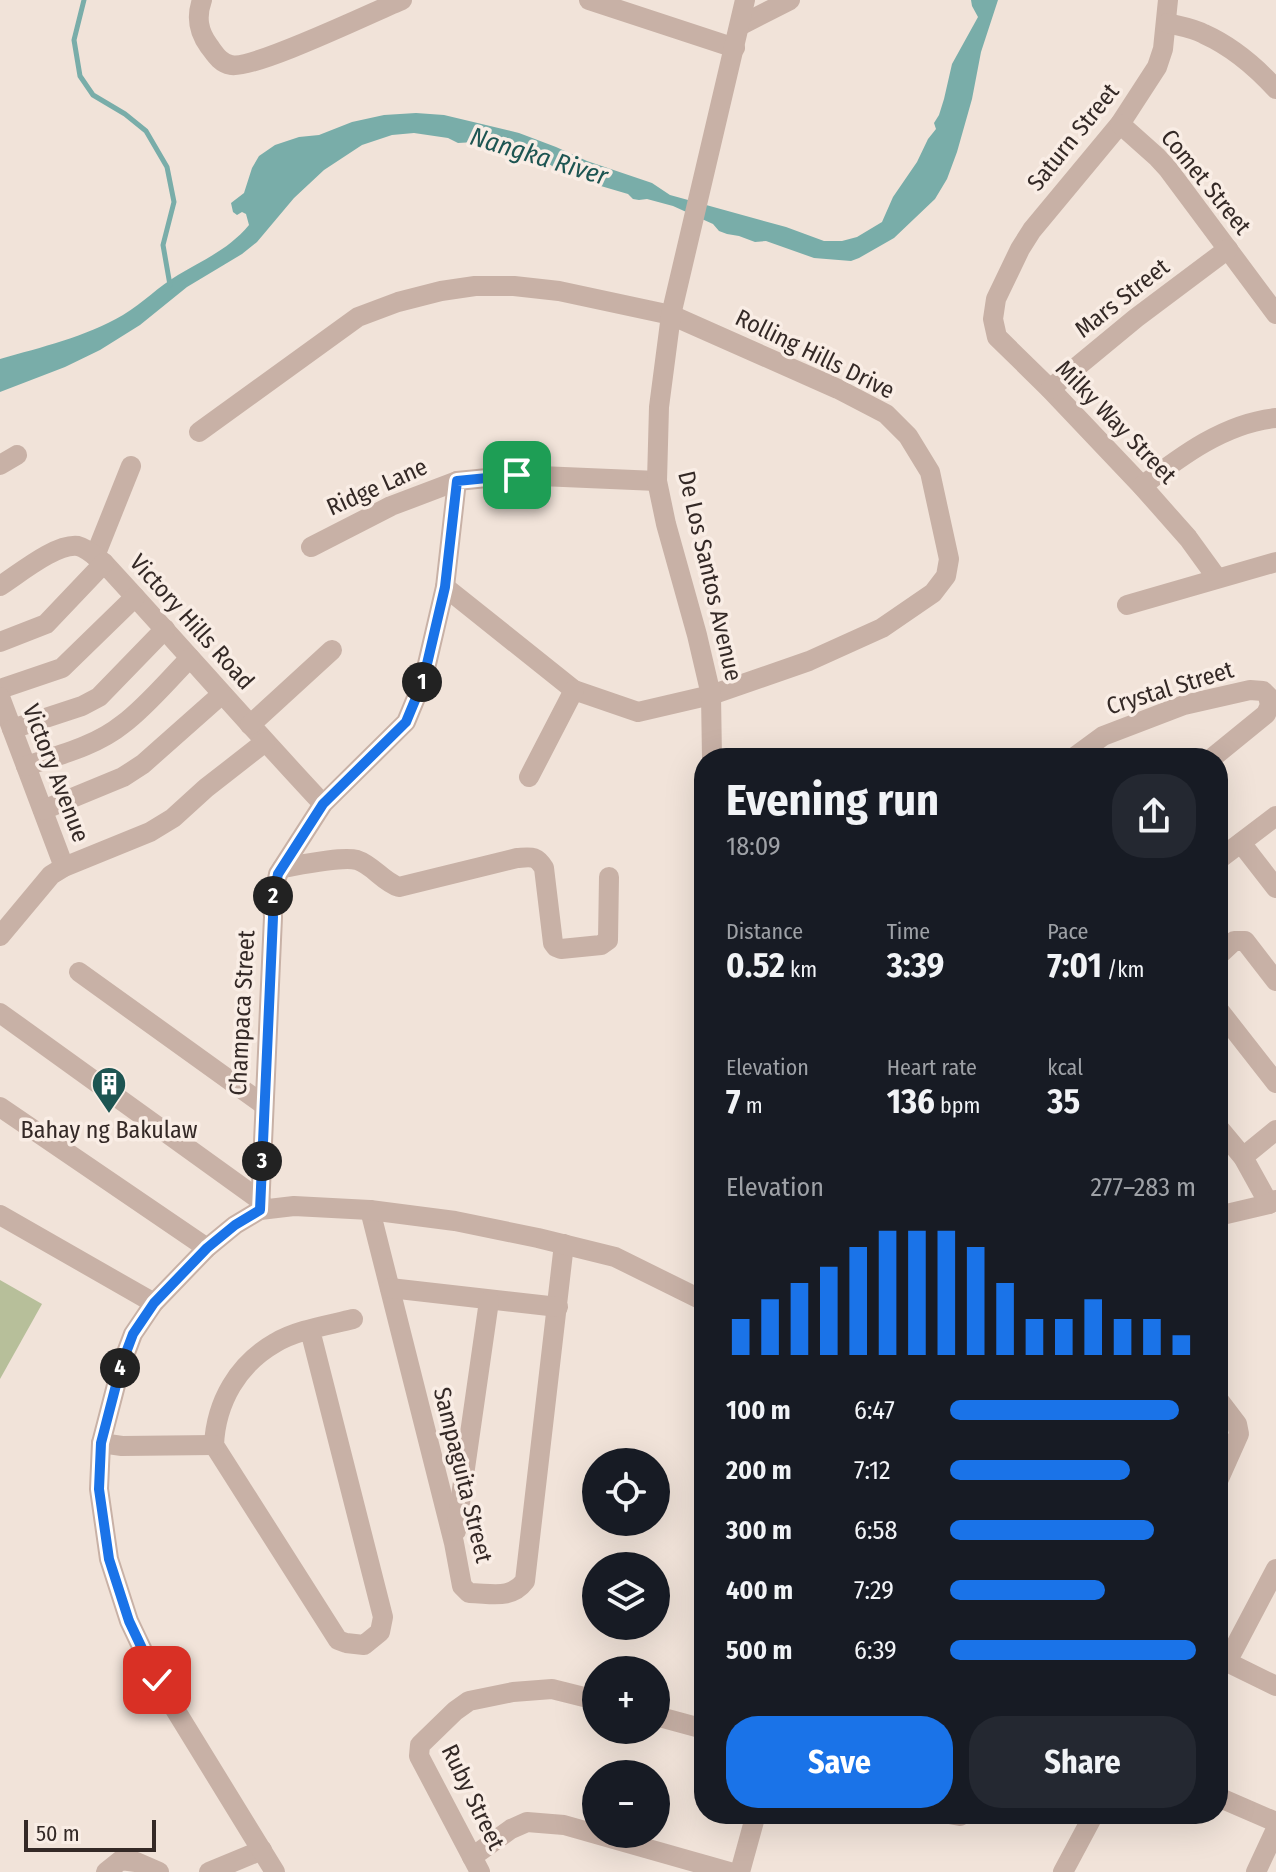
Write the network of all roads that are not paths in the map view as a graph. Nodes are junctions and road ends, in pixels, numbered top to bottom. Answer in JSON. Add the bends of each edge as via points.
{"nodes":[{"id":1,"x":202,"y":0,"type":"edge"},
{"id":2,"x":402,"y":0,"type":"edge"},
{"id":3,"x":589,"y":0,"type":"edge"},
{"id":4,"x":745,"y":0,"type":"edge"},
{"id":5,"x":790,"y":0,"type":"edge"},
{"id":6,"x":1168,"y":0,"type":"edge"},
{"id":7,"x":1167,"y":23,"type":"junction"},
{"id":8,"x":741,"y":25,"type":"junction"},
{"id":9,"x":735,"y":48,"type":"junction"},
{"id":10,"x":1276,"y":89,"type":"edge"},
{"id":11,"x":1120,"y":124,"type":"junction"},
{"id":12,"x":1228,"y":249,"type":"junction"},
{"id":13,"x":996,"y":299,"type":"joint"},
{"id":14,"x":1276,"y":314,"type":"edge"},
{"id":15,"x":671,"y":315,"type":"junction"},
{"id":16,"x":1050,"y":389,"type":"junction"},
{"id":17,"x":1276,"y":418,"type":"edge"},
{"id":18,"x":199,"y":432,"type":"dead end"},
{"id":19,"x":131,"y":466,"type":"dead end"},
{"id":20,"x":457,"y":481,"type":"junction"},
{"id":21,"x":657,"y":481,"type":"junction"},
{"id":22,"x":1142,"y":486,"type":"junction"},
{"id":23,"x":311,"y":547,"type":"dead end"},
{"id":24,"x":100,"y":560,"type":"junction"},
{"id":25,"x":1276,"y":562,"type":"edge"},
{"id":26,"x":1217,"y":578,"type":"junction"},
{"id":27,"x":0,"y":586,"type":"edge"},
{"id":28,"x":445,"y":587,"type":"junction"},
{"id":29,"x":135,"y":597,"type":"junction"},
{"id":30,"x":1127,"y":605,"type":"dead end"},
{"id":31,"x":165,"y":629,"type":"junction"},
{"id":32,"x":0,"y":642,"type":"edge"},
{"id":33,"x":332,"y":650,"type":"dead end"},
{"id":34,"x":190,"y":658,"type":"junction"},
{"id":35,"x":0,"y":689,"type":"edge"},
{"id":36,"x":574,"y":690,"type":"junction"},
{"id":37,"x":222,"y":694,"type":"junction"},
{"id":38,"x":711,"y":695,"type":"junction"},
{"id":39,"x":5,"y":713,"type":"edge"},
{"id":40,"x":250,"y":725,"type":"junction"},
{"id":41,"x":265,"y":742,"type":"junction"},
{"id":42,"x":712,"y":748,"type":"edge"},
{"id":43,"x":1087,"y":748,"type":"edge"},
{"id":44,"x":1224,"y":748,"type":"edge"},
{"id":45,"x":26,"y":766,"type":"junction"},
{"id":46,"x":529,"y":777,"type":"dead end"},
{"id":47,"x":323,"y":804,"type":"junction"},
{"id":48,"x":43,"y":810,"type":"junction"},
{"id":49,"x":1276,"y":816,"type":"edge"},
{"id":50,"x":1241,"y":843,"type":"junction"},
{"id":51,"x":1228,"y":853,"type":"edge"},
{"id":52,"x":64,"y":867,"type":"junction"},
{"id":53,"x":282,"y":868,"type":"junction"},
{"id":54,"x":609,"y":877,"type":"dead end"},
{"id":55,"x":1276,"y":888,"type":"edge"},
{"id":56,"x":0,"y":936,"type":"edge"},
{"id":57,"x":1228,"y":947,"type":"edge"},
{"id":58,"x":79,"y":972,"type":"dead end"},
{"id":59,"x":1276,"y":981,"type":"edge"},
{"id":60,"x":0,"y":1013,"type":"edge"},
{"id":61,"x":1228,"y":1022,"type":"edge"},
{"id":62,"x":1276,"y":1083,"type":"edge"},
{"id":63,"x":264,"y":1105,"type":"junction"},
{"id":64,"x":0,"y":1107,"type":"edge"},
{"id":65,"x":1276,"y":1130,"type":"edge"},
{"id":66,"x":1228,"y":1139,"type":"edge"},
{"id":67,"x":1243,"y":1157,"type":"junction"},
{"id":68,"x":1272,"y":1202,"type":"edge"},
{"id":69,"x":260,"y":1206,"type":"junction"},
{"id":70,"x":370,"y":1210,"type":"junction"},
{"id":71,"x":1228,"y":1213,"type":"edge"},
{"id":72,"x":0,"y":1215,"type":"edge"},
{"id":73,"x":564,"y":1244,"type":"junction"},
{"id":74,"x":207,"y":1248,"type":"junction"},
{"id":75,"x":390,"y":1288,"type":"junction"},
{"id":76,"x":694,"y":1296,"type":"edge"},
{"id":77,"x":489,"y":1301,"type":"junction"},
{"id":78,"x":154,"y":1303,"type":"junction"},
{"id":79,"x":558,"y":1307,"type":"junction"},
{"id":80,"x":353,"y":1319,"type":"dead end"},
{"id":81,"x":310,"y":1330,"type":"junction"},
{"id":82,"x":1228,"y":1413,"type":"edge"},
{"id":83,"x":101,"y":1443,"type":"junction"},
{"id":84,"x":214,"y":1445,"type":"junction"},
{"id":85,"x":1228,"y":1460,"type":"edge"},
{"id":86,"x":454,"y":1543,"type":"junction"},
{"id":87,"x":1276,"y":1569,"type":"edge"},
{"id":88,"x":1276,"y":1686,"type":"edge"},
{"id":89,"x":582,"y":1696,"type":"edge"},
{"id":90,"x":670,"y":1720,"type":"edge"},
{"id":91,"x":694,"y":1726,"type":"edge"},
{"id":92,"x":1228,"y":1801,"type":"edge"},
{"id":93,"x":1276,"y":1822,"type":"edge"},
{"id":94,"x":753,"y":1824,"type":"edge"},
{"id":95,"x":1089,"y":1824,"type":"edge"},
{"id":96,"x":1276,"y":1829,"type":"edge"},
{"id":97,"x":262,"y":1850,"type":"junction"},
{"id":98,"x":476,"y":1864,"type":"edge"},
{"id":99,"x":106,"y":1872,"type":"edge"},
{"id":100,"x":159,"y":1872,"type":"edge"},
{"id":101,"x":209,"y":1872,"type":"edge"},
{"id":102,"x":275,"y":1872,"type":"edge"},
{"id":103,"x":730,"y":1872,"type":"edge"},
{"id":104,"x":740,"y":1872,"type":"edge"},
{"id":105,"x":1063,"y":1872,"type":"edge"},
{"id":106,"x":1256,"y":1872,"type":"edge"}],
"edges":[{"from":1,"to":2,"type":"street","via":[[197,17],[202,37],[218,59],[242,66]]},
{"from":3,"to":9,"type":"street"},
{"from":4,"to":8,"type":"street","name":"De Los Santos Avenue"},
{"from":5,"to":8,"type":"street"},
{"from":6,"to":7,"type":"street","name":"Saturn Street"},
{"from":7,"to":10,"type":"street","via":[[1202,32],[1230,48]]},
{"from":7,"to":11,"type":"street","name":"Saturn Street","via":[[1157,67]]},
{"from":8,"to":9,"type":"street","name":"De Los Santos Avenue"},
{"from":9,"to":15,"type":"street","name":"De Los Santos Avenue"},
{"from":11,"to":12,"type":"street","name":"Comet Street","via":[[1168,169]]},
{"from":11,"to":13,"type":"street","name":"Saturn Street","via":[[1032,230]]},
{"from":12,"to":14,"type":"street","name":"Comet Street"},
{"from":12,"to":16,"type":"street","name":"Mars Street"},
{"from":13,"to":16,"type":"street","name":"Milky Way Street","via":[[997,337]]},
{"from":15,"to":18,"type":"street","name":"Rolling Hills Drive","via":[[514,286],[441,291],[358,317]]},
{"from":15,"to":21,"type":"street","name":"De Los Santos Avenue","via":[[659,407]]},
{"from":15,"to":38,"type":"street","name":"Rolling Hills Drive","via":[[886,414],[908,436],[930,472],[949,559],[946,576],[933,593],[882,628],[809,661]]},
{"from":16,"to":22,"type":"street","name":"Milky Way Street"},
{"from":17,"to":22,"type":"street","via":[[1215,437]]},
{"from":19,"to":24,"type":"street"},
{"from":20,"to":21,"type":"street","name":"Ridge Lane","via":[[517,475]]},
{"from":20,"to":23,"type":"street","name":"Ridge Lane"},
{"from":20,"to":28,"type":"street"},
{"from":21,"to":38,"type":"street","name":"De Los Santos Avenue"},
{"from":22,"to":26,"type":"street","name":"Milky Way Street"},
{"from":24,"to":27,"type":"street","name":"Victory Hills Road","via":[[80,546],[61,547]]},
{"from":24,"to":29,"type":"street","name":"Victory Hills Road"},
{"from":24,"to":32,"type":"street","via":[[46,624]]},
{"from":25,"to":26,"type":"street"},
{"from":26,"to":30,"type":"street"},
{"from":28,"to":36,"type":"street","name":"Rolling Hills Drive"},
{"from":28,"to":47,"type":"street","name":"Champaca Street","via":[[423,681],[406,722]]},
{"from":29,"to":31,"type":"street","name":"Victory Hills Road"},
{"from":29,"to":35,"type":"street","via":[[62,668]]},
{"from":31,"to":34,"type":"street","name":"Victory Hills Road"},
{"from":31,"to":39,"type":"street","via":[[99,697],[82,706]]},
{"from":33,"to":40,"type":"street"},
{"from":34,"to":37,"type":"street","name":"Victory Hills Road"},
{"from":34,"to":45,"type":"street","via":[[109,734]]},
{"from":36,"to":38,"type":"street","name":"Rolling Hills Drive","via":[[638,712]]},
{"from":36,"to":46,"type":"street"},
{"from":37,"to":40,"type":"street","name":"Victory Hills Road"},
{"from":37,"to":48,"type":"street","via":[[123,777]]},
{"from":38,"to":42,"type":"street","name":"De Los Santos Avenue"},
{"from":39,"to":45,"type":"street","name":"Victory Avenue"},
{"from":40,"to":41,"type":"street","name":"Victory Hills Road"},
{"from":41,"to":47,"type":"street","name":"Victory Hills Road"},
{"from":41,"to":52,"type":"street","name":"Victory Avenue","via":[[173,818]]},
{"from":43,"to":44,"type":"street","name":"Crystal Street","via":[[1103,736],[1184,705],[1263,691],[1270,705],[1266,714]]},
{"from":45,"to":48,"type":"street","name":"Victory Avenue"},
{"from":47,"to":53,"type":"street","name":"Champaca Street"},
{"from":48,"to":52,"type":"street","name":"Victory Avenue"},
{"from":49,"to":50,"type":"street"},
{"from":50,"to":51,"type":"street"},
{"from":50,"to":55,"type":"street"},
{"from":52,"to":56,"type":"street","via":[[51,875]]},
{"from":53,"to":54,"type":"street","via":[[357,860],[399,887],[533,857],[544,868],[553,943],[561,949],[608,940]]},
{"from":53,"to":63,"type":"street","name":"Champaca Street","via":[[272,903]]},
{"from":57,"to":59,"type":"street","via":[[1245,941]]},
{"from":58,"to":63,"type":"street"},
{"from":60,"to":69,"type":"street"},
{"from":61,"to":62,"type":"street"},
{"from":63,"to":69,"type":"street","name":"Champaca Street"},
{"from":64,"to":74,"type":"street"},
{"from":65,"to":67,"type":"street"},
{"from":66,"to":67,"type":"street"},
{"from":67,"to":68,"type":"street"},
{"from":68,"to":71,"type":"street"},
{"from":69,"to":70,"type":"street"},
{"from":69,"to":74,"type":"street"},
{"from":70,"to":73,"type":"street"},
{"from":70,"to":75,"type":"street","name":"Sampaguita Street"},
{"from":72,"to":78,"type":"street"},
{"from":73,"to":76,"type":"street","via":[[615,1257]]},
{"from":73,"to":79,"type":"street","name":"Sampaguita Street"},
{"from":74,"to":78,"type":"street"},
{"from":75,"to":77,"type":"street"},
{"from":75,"to":86,"type":"street","name":"Sampaguita Street"},
{"from":77,"to":79,"type":"street"},
{"from":77,"to":86,"type":"street"},
{"from":78,"to":83,"type":"street","via":[[133,1334]]},
{"from":79,"to":86,"type":"street","name":"Sampaguita Street","via":[[525,1581],[512,1594],[469,1593],[462,1586]]},
{"from":80,"to":81,"type":"street"},
{"from":81,"to":84,"type":"street","via":[[277,1341],[234,1380],[215,1425]]},
{"from":81,"to":84,"type":"street","via":[[383,1617],[380,1632],[364,1645],[338,1640]]},
{"from":82,"to":85,"type":"street","via":[[1239,1429]]},
{"from":83,"to":84,"type":"street"},
{"from":83,"to":97,"type":"street","via":[[99,1489],[109,1559],[129,1621],[157,1680]]},
{"from":87,"to":88,"type":"street","via":[[1228,1660]]},
{"from":89,"to":98,"type":"street","name":"Ruby Street","via":[[552,1689],[469,1701],[420,1745],[419,1756]]},
{"from":90,"to":91,"type":"street"},
{"from":92,"to":93,"type":"street"},
{"from":94,"to":104,"type":"street"},
{"from":95,"to":105,"type":"street"},
{"from":96,"to":106,"type":"street"},
{"from":97,"to":101,"type":"street"},
{"from":97,"to":102,"type":"street"},
{"from":98,"to":103,"type":"street","via":[[511,1829],[527,1822],[564,1825]]},
{"from":99,"to":100,"type":"street","via":[[121,1860]]}]}
